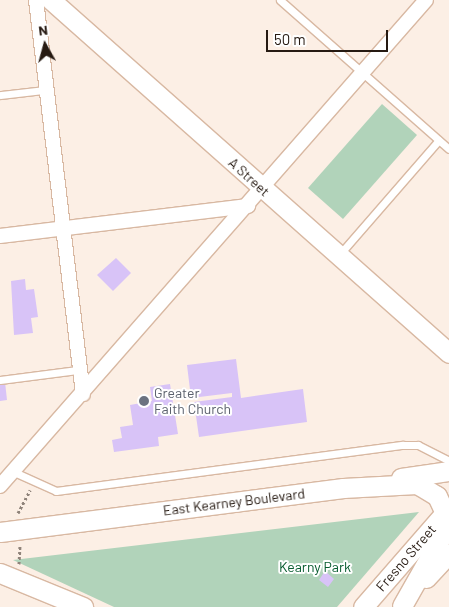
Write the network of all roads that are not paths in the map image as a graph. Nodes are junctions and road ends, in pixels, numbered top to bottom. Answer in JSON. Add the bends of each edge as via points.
{"nodes":[{"id":1,"x":36,"y":0,"type":"edge"},
{"id":2,"x":51,"y":0,"type":"edge"},
{"id":3,"x":280,"y":0,"type":"edge"},
{"id":4,"x":426,"y":0,"type":"edge"},
{"id":5,"x":365,"y":73,"type":"junction"},
{"id":6,"x":44,"y":90,"type":"junction"},
{"id":7,"x":0,"y":95,"type":"edge"},
{"id":8,"x":439,"y":140,"type":"junction"},
{"id":9,"x":449,"y":149,"type":"edge"},
{"id":10,"x":263,"y":190,"type":"junction"},
{"id":11,"x":248,"y":206,"type":"junction"},
{"id":12,"x":60,"y":228,"type":"junction"},
{"id":13,"x":0,"y":236,"type":"edge"},
{"id":14,"x":338,"y":256,"type":"junction"},
{"id":15,"x":449,"y":353,"type":"edge"},
{"id":16,"x":76,"y":370,"type":"junction"},
{"id":17,"x":0,"y":380,"type":"edge"},
{"id":18,"x":82,"y":394,"type":"junction"},
{"id":19,"x":449,"y":461,"type":"edge"},
{"id":20,"x":449,"y":471,"type":"edge"},
{"id":21,"x":14,"y":472,"type":"junction"},
{"id":22,"x":0,"y":486,"type":"edge"},
{"id":23,"x":343,"y":488,"type":"junction"},
{"id":24,"x":449,"y":516,"type":"edge"},
{"id":25,"x":0,"y":532,"type":"edge"},
{"id":26,"x":449,"y":554,"type":"edge"},
{"id":27,"x":0,"y":574,"type":"edge"},
{"id":28,"x":401,"y":606,"type":"edge"},
{"id":29,"x":83,"y":607,"type":"edge"},
{"id":30,"x":363,"y":607,"type":"edge"}],
"edges":[{"from":1,"to":6,"type":"street"},
{"from":2,"to":10,"type":"main road","name":"A Street"},
{"from":3,"to":5,"type":"lane"},
{"from":4,"to":5,"type":"street"},
{"from":5,"to":8,"type":"lane"},
{"from":5,"to":10,"type":"street"},
{"from":6,"to":7,"type":"lane"},
{"from":6,"to":12,"type":"street"},
{"from":8,"to":9,"type":"lane"},
{"from":8,"to":14,"type":"lane"},
{"from":10,"to":11,"type":"street"},
{"from":10,"to":14,"type":"main road","name":"A Street"},
{"from":11,"to":12,"type":"street"},
{"from":11,"to":18,"type":"street"},
{"from":12,"to":13,"type":"street"},
{"from":12,"to":16,"type":"street"},
{"from":14,"to":15,"type":"main road","name":"A Street"},
{"from":16,"to":17,"type":"lane"},
{"from":16,"to":18,"type":"street"},
{"from":18,"to":21,"type":"street"},
{"from":19,"to":21,"type":"lane","via":[[418,445],[403,445],[56,491]]},
{"from":20,"to":23,"type":"main road"},
{"from":21,"to":22,"type":"street"},
{"from":23,"to":24,"type":"main road","name":"East Kearney Boulevard","via":[[417,484],[436,496]]},
{"from":23,"to":25,"type":"main road","name":"East Kearney Boulevard"},
{"from":24,"to":28,"type":"main road"},
{"from":24,"to":30,"type":"main road","name":"Fresno Street"},
{"from":26,"to":28,"type":"main road","name":"Fresno Street"},
{"from":27,"to":29,"type":"main road"}]}
